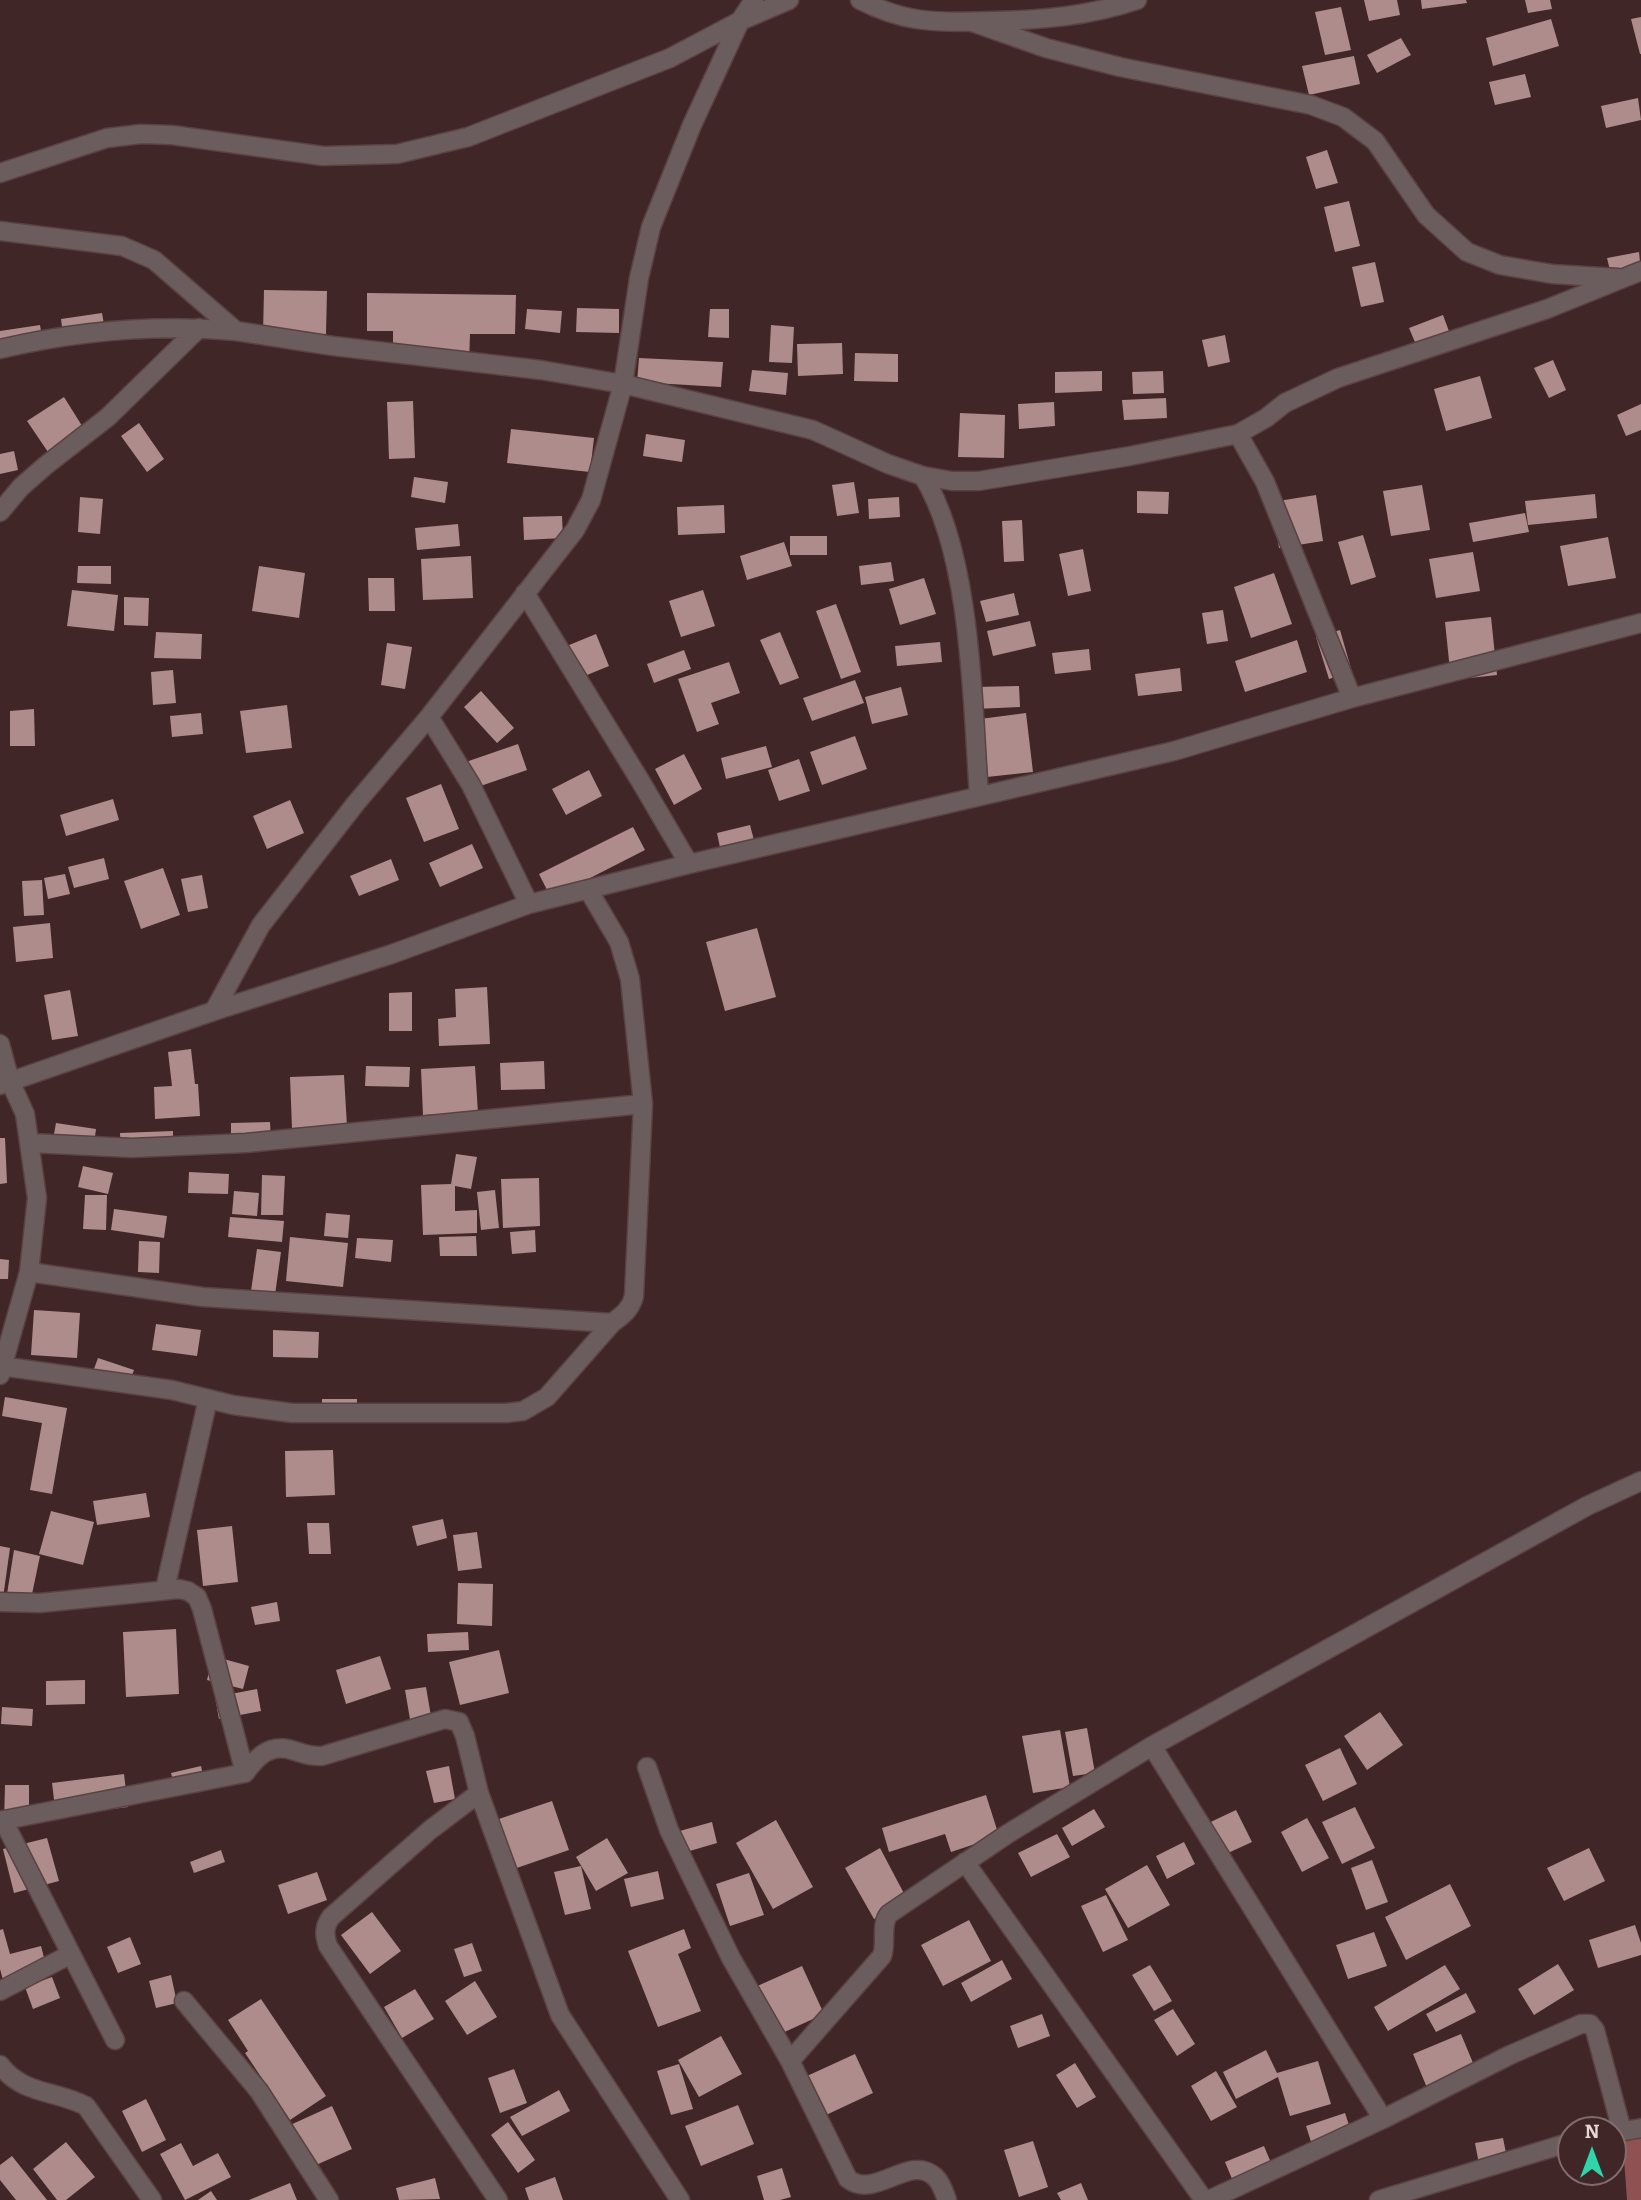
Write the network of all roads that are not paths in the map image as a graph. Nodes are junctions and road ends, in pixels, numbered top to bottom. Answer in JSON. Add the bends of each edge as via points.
{"nodes":[{"id":1,"x":754,"y":0,"type":"edge"},
{"id":2,"x":789,"y":0,"type":"edge"},
{"id":3,"x":860,"y":0,"type":"edge"},
{"id":4,"x":1137,"y":0,"type":"edge"},
{"id":5,"x":740,"y":21,"type":"junction"},
{"id":6,"x":972,"y":22,"type":"junction"},
{"id":7,"x":0,"y":173,"type":"edge"},
{"id":8,"x":0,"y":231,"type":"edge"},
{"id":9,"x":1633,"y":275,"type":"edge"},
{"id":10,"x":199,"y":328,"type":"junction"},
{"id":11,"x":236,"y":331,"type":"junction"},
{"id":12,"x":0,"y":349,"type":"edge"},
{"id":13,"x":623,"y":384,"type":"junction"},
{"id":14,"x":1238,"y":434,"type":"junction"},
{"id":15,"x":923,"y":476,"type":"junction"},
{"id":16,"x":0,"y":512,"type":"edge"},
{"id":17,"x":525,"y":593,"type":"junction"},
{"id":18,"x":1641,"y":623,"type":"edge"},
{"id":19,"x":1352,"y":698,"type":"junction"},
{"id":20,"x":429,"y":717,"type":"junction"},
{"id":21,"x":979,"y":795,"type":"junction"},
{"id":22,"x":689,"y":864,"type":"junction"},
{"id":23,"x":589,"y":891,"type":"junction"},
{"id":24,"x":529,"y":904,"type":"junction"},
{"id":25,"x":214,"y":1011,"type":"junction"},
{"id":26,"x":0,"y":1044,"type":"edge"},
{"id":27,"x":5,"y":1083,"type":"edge"},
{"id":28,"x":643,"y":1104,"type":"junction"},
{"id":29,"x":31,"y":1143,"type":"junction"},
{"id":30,"x":29,"y":1272,"type":"junction"},
{"id":31,"x":612,"y":1323,"type":"junction"},
{"id":32,"x":0,"y":1369,"type":"edge"},
{"id":33,"x":208,"y":1399,"type":"junction"},
{"id":34,"x":1641,"y":1481,"type":"edge"},
{"id":35,"x":165,"y":1589,"type":"junction"},
{"id":36,"x":0,"y":1602,"type":"edge"},
{"id":37,"x":1152,"y":1746,"type":"junction"},
{"id":38,"x":646,"y":1767,"type":"dead end"},
{"id":39,"x":245,"y":1773,"type":"junction"},
{"id":40,"x":479,"y":1793,"type":"junction"},
{"id":41,"x":1,"y":1821,"type":"edge"},
{"id":42,"x":965,"y":1862,"type":"junction"},
{"id":43,"x":71,"y":1954,"type":"junction"},
{"id":44,"x":0,"y":1991,"type":"edge"},
{"id":45,"x":184,"y":2001,"type":"dead end"},
{"id":46,"x":115,"y":2040,"type":"dead end"},
{"id":47,"x":790,"y":2061,"type":"junction"},
{"id":48,"x":0,"y":2065,"type":"edge"},
{"id":49,"x":1614,"y":2116,"type":"edge"},
{"id":50,"x":1383,"y":2119,"type":"junction"},
{"id":51,"x":1557,"y":2146,"type":"edge"},
{"id":52,"x":852,"y":2193,"type":"edge"},
{"id":53,"x":152,"y":2200,"type":"edge"},
{"id":54,"x":329,"y":2200,"type":"edge"},
{"id":55,"x":498,"y":2200,"type":"edge"},
{"id":56,"x":680,"y":2200,"type":"edge"},
{"id":57,"x":947,"y":2200,"type":"edge"},
{"id":58,"x":1204,"y":2200,"type":"edge"},
{"id":59,"x":1209,"y":2200,"type":"edge"},
{"id":60,"x":1379,"y":2200,"type":"edge"}],
"edges":[{"from":1,"to":5,"type":"street"},
{"from":2,"to":5,"type":"street"},
{"from":3,"to":6,"type":"street","via":[[917,19]]},
{"from":4,"to":6,"type":"street","via":[[1050,19]]},
{"from":5,"to":7,"type":"street","via":[[670,58],[468,137],[397,154],[323,156],[141,134],[107,138]]},
{"from":5,"to":13,"type":"street","via":[[651,227]]},
{"from":6,"to":9,"type":"street","via":[[1120,67],[1311,105],[1343,117],[1375,141],[1426,215],[1467,252],[1500,265],[1552,274]]},
{"from":8,"to":11,"type":"street","via":[[122,246],[154,260]]},
{"from":9,"to":14,"type":"street","via":[[1547,309],[1338,377],[1285,403]]},
{"from":10,"to":11,"type":"street"},
{"from":10,"to":12,"type":"street","via":[[95,331]]},
{"from":10,"to":16,"type":"street","via":[[108,417],[21,487]]},
{"from":11,"to":13,"type":"street"},
{"from":13,"to":15,"type":"street","via":[[813,430]]},
{"from":13,"to":17,"type":"street","via":[[590,500],[575,530]]},
{"from":14,"to":15,"type":"street","via":[[979,481]]},
{"from":14,"to":19,"type":"street","via":[[1265,482]]},
{"from":15,"to":21,"type":"street","via":[[952,547],[965,629]]},
{"from":17,"to":20,"type":"street"},
{"from":17,"to":22,"type":"street"},
{"from":18,"to":19,"type":"street"},
{"from":19,"to":21,"type":"street","via":[[1174,751]]},
{"from":20,"to":24,"type":"street","via":[[471,785]]},
{"from":20,"to":25,"type":"street","via":[[261,925]]},
{"from":21,"to":22,"type":"street"},
{"from":22,"to":23,"type":"street"},
{"from":23,"to":24,"type":"street"},
{"from":23,"to":28,"type":"street","via":[[618,942],[630,979]]},
{"from":24,"to":25,"type":"street"},
{"from":25,"to":27,"type":"street"},
{"from":26,"to":27,"type":"street"},
{"from":27,"to":29,"type":"street","via":[[25,1114]]},
{"from":28,"to":29,"type":"street","via":[[246,1143],[132,1148]]},
{"from":28,"to":31,"type":"street","via":[[634,1296],[632,1305]]},
{"from":29,"to":30,"type":"street","via":[[37,1198]]},
{"from":30,"to":31,"type":"street","via":[[202,1297]]},
{"from":30,"to":32,"type":"street"},
{"from":31,"to":33,"type":"street","via":[[547,1397],[523,1410],[292,1413]]},
{"from":32,"to":33,"type":"street","via":[[172,1390]]},
{"from":33,"to":35,"type":"street"},
{"from":34,"to":37,"type":"street","via":[[1587,1506]]},
{"from":35,"to":36,"type":"street","via":[[40,1603]]},
{"from":35,"to":39,"type":"street","via":[[188,1591],[197,1597]]},
{"from":37,"to":42,"type":"street"},
{"from":37,"to":50,"type":"street"},
{"from":38,"to":47,"type":"street","via":[[669,1830],[731,1958]]},
{"from":39,"to":40,"type":"street","via":[[269,1750],[322,1756],[450,1719],[459,1723],[465,1736]]},
{"from":39,"to":41,"type":"street"},
{"from":40,"to":55,"type":"street","via":[[331,1917],[324,1936]]},
{"from":40,"to":56,"type":"street","via":[[560,2015]]},
{"from":41,"to":43,"type":"street"},
{"from":42,"to":47,"type":"street","via":[[886,1918],[881,1956]]},
{"from":42,"to":58,"type":"street"},
{"from":43,"to":44,"type":"street"},
{"from":43,"to":46,"type":"street"},
{"from":45,"to":54,"type":"street","via":[[259,2091]]},
{"from":47,"to":52,"type":"street"},
{"from":48,"to":53,"type":"street","via":[[10,2077],[32,2089],[86,2106]]},
{"from":49,"to":50,"type":"street","via":[[1595,2030],[1586,2023],[1510,2055]]},
{"from":50,"to":59,"type":"street"},
{"from":51,"to":60,"type":"street"},
{"from":52,"to":57,"type":"street","via":[[924,2170],[934,2176]]}]}
